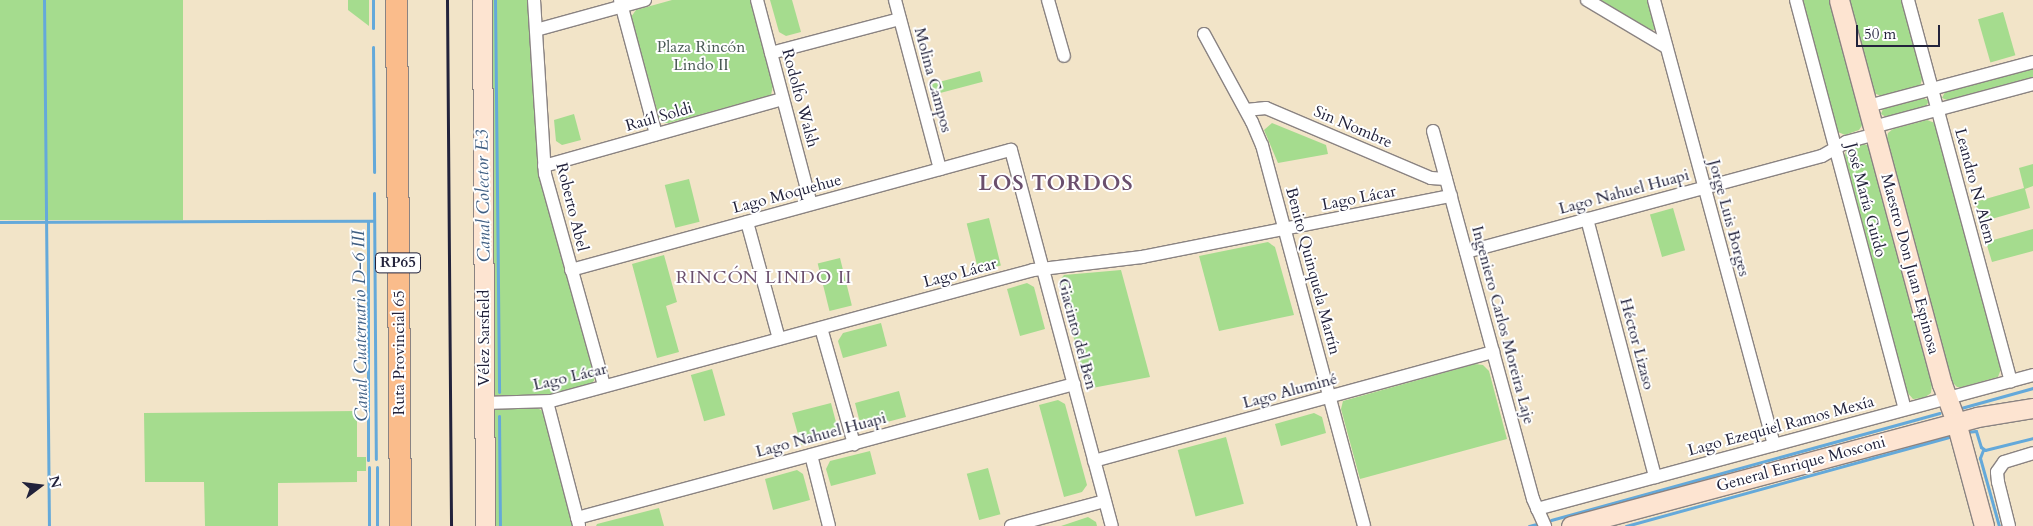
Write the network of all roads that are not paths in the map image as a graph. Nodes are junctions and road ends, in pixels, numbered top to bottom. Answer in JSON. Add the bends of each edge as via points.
{"nodes":[{"id":1,"x":396,"y":0,"type":"edge"},
{"id":2,"x":482,"y":0,"type":"edge"},
{"id":3,"x":534,"y":0,"type":"edge"},
{"id":4,"x":645,"y":0,"type":"edge"},
{"id":5,"x":757,"y":0,"type":"edge"},
{"id":6,"x":895,"y":0,"type":"edge"},
{"id":7,"x":1048,"y":0,"type":"edge"},
{"id":8,"x":1587,"y":0,"type":"edge"},
{"id":9,"x":1654,"y":0,"type":"edge"},
{"id":10,"x":1796,"y":0,"type":"edge"},
{"id":11,"x":1839,"y":0,"type":"edge"},
{"id":12,"x":1908,"y":0,"type":"edge"},
{"id":13,"x":621,"y":3,"type":"edge"},
{"id":14,"x":900,"y":19,"type":"junction"},
{"id":15,"x":536,"y":30,"type":"junction"},
{"id":16,"x":1204,"y":34,"type":"dead end"},
{"id":17,"x":1666,"y":47,"type":"junction"},
{"id":18,"x":771,"y":53,"type":"junction"},
{"id":19,"x":1064,"y":56,"type":"dead end"},
{"id":20,"x":2033,"y":62,"type":"edge"},
{"id":21,"x":2033,"y":84,"type":"edge"},
{"id":22,"x":1932,"y":89,"type":"junction"},
{"id":23,"x":783,"y":99,"type":"junction"},
{"id":24,"x":1868,"y":106,"type":"junction"},
{"id":25,"x":1938,"y":109,"type":"junction"},
{"id":26,"x":1246,"y":110,"type":"junction"},
{"id":27,"x":1874,"y":130,"type":"junction"},
{"id":28,"x":1433,"y":131,"type":"dead end"},
{"id":29,"x":656,"y":134,"type":"junction"},
{"id":30,"x":1836,"y":148,"type":"junction"},
{"id":31,"x":1011,"y":150,"type":"joint"},
{"id":32,"x":544,"y":166,"type":"junction"},
{"id":33,"x":940,"y":169,"type":"junction"},
{"id":34,"x":1446,"y":179,"type":"junction"},
{"id":35,"x":1704,"y":188,"type":"junction"},
{"id":36,"x":1451,"y":196,"type":"junction"},
{"id":37,"x":811,"y":204,"type":"junction"},
{"id":38,"x":1587,"y":219,"type":"junction"},
{"id":39,"x":747,"y":222,"type":"junction"},
{"id":40,"x":1285,"y":229,"type":"junction"},
{"id":41,"x":1466,"y":252,"type":"junction"},
{"id":42,"x":1043,"y":268,"type":"junction"},
{"id":43,"x":571,"y":270,"type":"junction"},
{"id":44,"x":821,"y":328,"type":"junction"},
{"id":45,"x":779,"y":339,"type":"junction"},
{"id":46,"x":1493,"y":352,"type":"junction"},
{"id":47,"x":2033,"y":375,"type":"edge"},
{"id":48,"x":2011,"y":381,"type":"junction"},
{"id":49,"x":1074,"y":384,"type":"junction"},
{"id":50,"x":604,"y":386,"type":"junction"},
{"id":51,"x":1330,"y":397,"type":"junction"},
{"id":52,"x":1947,"y":398,"type":"junction"},
{"id":53,"x":547,"y":402,"type":"junction"},
{"id":54,"x":484,"y":403,"type":"junction"},
{"id":55,"x":2033,"y":408,"type":"edge"},
{"id":56,"x":1905,"y":409,"type":"junction"},
{"id":57,"x":1956,"y":422,"type":"junction"},
{"id":58,"x":854,"y":444,"type":"junction"},
{"id":59,"x":1774,"y":445,"type":"junction"},
{"id":60,"x":2033,"y":453,"type":"edge"},
{"id":61,"x":811,"y":455,"type":"junction"},
{"id":62,"x":1094,"y":462,"type":"junction"},
{"id":63,"x":1655,"y":477,"type":"junction"},
{"id":64,"x":1105,"y":500,"type":"junction"},
{"id":65,"x":1537,"y":509,"type":"junction"},
{"id":66,"x":579,"y":522,"type":"edge"},
{"id":67,"x":1577,"y":525,"type":"edge"},
{"id":68,"x":400,"y":526,"type":"edge"},
{"id":69,"x":485,"y":526,"type":"edge"},
{"id":70,"x":829,"y":526,"type":"edge"},
{"id":71,"x":1011,"y":526,"type":"edge"},
{"id":72,"x":1112,"y":526,"type":"edge"},
{"id":73,"x":1364,"y":526,"type":"edge"},
{"id":74,"x":1545,"y":526,"type":"edge"},
{"id":75,"x":1984,"y":526,"type":"edge"},
{"id":76,"x":2009,"y":526,"type":"edge"}],
"edges":[{"from":1,"to":68,"type":"main road","name":"Ruta Provincial 65","number":"RP65"},
{"from":2,"to":54,"type":"street","name":"Vélez Sarsfield"},
{"from":3,"to":15,"type":"street","name":"Roberto Abel"},
{"from":4,"to":13,"type":"street"},
{"from":5,"to":18,"type":"street","name":"Rodolfo Walsh"},
{"from":6,"to":14,"type":"street","name":"Molina Campos"},
{"from":7,"to":19,"type":"street"},
{"from":8,"to":17,"type":"street"},
{"from":9,"to":17,"type":"street","name":"Jorge Luis Borges"},
{"from":10,"to":30,"type":"street","name":"José María Guido"},
{"from":11,"to":24,"type":"street","name":"Maestro Don Juan Espinosa"},
{"from":12,"to":22,"type":"street","name":"Leandro N. Alem"},
{"from":13,"to":15,"type":"street"},
{"from":13,"to":29,"type":"street"},
{"from":14,"to":18,"type":"street"},
{"from":14,"to":33,"type":"street","name":"Molina Campos"},
{"from":15,"to":32,"type":"street","name":"Roberto Abel"},
{"from":16,"to":26,"type":"street","name":"Benito Quinquela Martín"},
{"from":17,"to":35,"type":"street","name":"Jorge Luis Borges"},
{"from":18,"to":23,"type":"street","name":"Rodolfo Walsh"},
{"from":20,"to":22,"type":"street"},
{"from":21,"to":25,"type":"street","name":"Lago Nahuel Huapi"},
{"from":22,"to":24,"type":"street"},
{"from":22,"to":25,"type":"street","name":"Leandro N. Alem"},
{"from":23,"to":29,"type":"street","name":"Raúl Soldi"},
{"from":23,"to":37,"type":"street","name":"Rodolfo Walsh"},
{"from":24,"to":27,"type":"street","name":"Maestro Don Juan Espinosa"},
{"from":25,"to":27,"type":"street","name":"Lago Nahuel Huapi"},
{"from":25,"to":48,"type":"street","name":"Leandro N. Alem"},
{"from":26,"to":34,"type":"street","name":"Sin Nombre","via":[[1266,108],[1431,178]]},
{"from":26,"to":40,"type":"street","name":"Benito Quinquela Martín","via":[[1262,145]]},
{"from":27,"to":30,"type":"street","name":"Lago Nahuel Huapi"},
{"from":27,"to":52,"type":"street","name":"Maestro Don Juan Espinosa"},
{"from":28,"to":34,"type":"street","name":"Ingeniero Carlos Moreira Laje"},
{"from":29,"to":32,"type":"street","name":"Raúl Soldi"},
{"from":30,"to":35,"type":"street","name":"Lago Nahuel Huapi","via":[[1822,156]]},
{"from":30,"to":56,"type":"street","name":"José María Guido"},
{"from":31,"to":33,"type":"street","name":"Lago Moquehue"},
{"from":31,"to":42,"type":"street","name":"Giacinto del Ben"},
{"from":32,"to":43,"type":"street","name":"Roberto Abel"},
{"from":33,"to":37,"type":"street","name":"Lago Moquehue"},
{"from":34,"to":36,"type":"street","name":"Ingeniero Carlos Moreira Laje"},
{"from":35,"to":38,"type":"street","name":"Lago Nahuel Huapi"},
{"from":35,"to":59,"type":"street","name":"Jorge Luis Borges"},
{"from":36,"to":40,"type":"street","name":"Lago Lácar"},
{"from":36,"to":41,"type":"street","name":"Ingeniero Carlos Moreira Laje"},
{"from":37,"to":39,"type":"street","name":"Lago Moquehue"},
{"from":38,"to":41,"type":"street","name":"Lago Nahuel Huapi"},
{"from":38,"to":63,"type":"street","name":"Héctor Lizaso"},
{"from":39,"to":43,"type":"street","name":"Lago Moquehue"},
{"from":39,"to":45,"type":"street"},
{"from":40,"to":42,"type":"street","name":"Lago Lácar","via":[[1142,257]]},
{"from":40,"to":51,"type":"street","name":"Benito Quinquela Martín"},
{"from":41,"to":46,"type":"street","name":"Ingeniero Carlos Moreira Laje"},
{"from":42,"to":44,"type":"street","name":"Lago Lácar"},
{"from":42,"to":49,"type":"street","name":"Giacinto del Ben"},
{"from":43,"to":50,"type":"street","name":"Roberto Abel"},
{"from":44,"to":45,"type":"street","name":"Lago Lácar"},
{"from":44,"to":58,"type":"street"},
{"from":45,"to":50,"type":"street","name":"Lago Lácar"},
{"from":46,"to":51,"type":"street","name":"Lago Aluminé"},
{"from":46,"to":65,"type":"street","name":"Ingeniero Carlos Moreira Laje"},
{"from":47,"to":48,"type":"street","name":"Lago Ezequiel Ramos Mexía"},
{"from":48,"to":52,"type":"street","name":"Lago Ezequiel Ramos Mexía"},
{"from":49,"to":58,"type":"street","name":"Lago Nahuel Huapi"},
{"from":49,"to":62,"type":"street","name":"Giacinto del Ben"},
{"from":50,"to":53,"type":"street","name":"Lago Lácar"},
{"from":51,"to":62,"type":"street","name":"Lago Aluminé"},
{"from":51,"to":73,"type":"street","name":"Benito Quinquela Martín"},
{"from":52,"to":56,"type":"street","name":"Lago Ezequiel Ramos Mexía"},
{"from":52,"to":57,"type":"street","name":"Maestro Don Juan Espinosa"},
{"from":53,"to":54,"type":"street","name":"Lago Lácar"},
{"from":53,"to":66,"type":"street"},
{"from":54,"to":69,"type":"street","name":"Vélez Sarsfield"},
{"from":55,"to":57,"type":"street","name":"General Enrique Mosconi"},
{"from":56,"to":59,"type":"street","name":"Lago Ezequiel Ramos Mexía"},
{"from":57,"to":67,"type":"street","name":"General Enrique Mosconi"},
{"from":57,"to":75,"type":"street","name":"Maestro Don Juan Espinosa"},
{"from":58,"to":61,"type":"street","name":"Lago Nahuel Huapi"},
{"from":59,"to":63,"type":"street","name":"Lago Ezequiel Ramos Mexía"},
{"from":60,"to":76,"type":"street","via":[[2004,462],[1998,472]]},
{"from":61,"to":66,"type":"street","name":"Lago Nahuel Huapi"},
{"from":61,"to":70,"type":"street"},
{"from":62,"to":64,"type":"street","name":"Giacinto del Ben"},
{"from":63,"to":65,"type":"street","name":"Lago Ezequiel Ramos Mexía"},
{"from":64,"to":71,"type":"street"},
{"from":64,"to":72,"type":"street","name":"Giacinto del Ben"},
{"from":65,"to":74,"type":"street","name":"Ingeniero Carlos Moreira Laje"}]}
